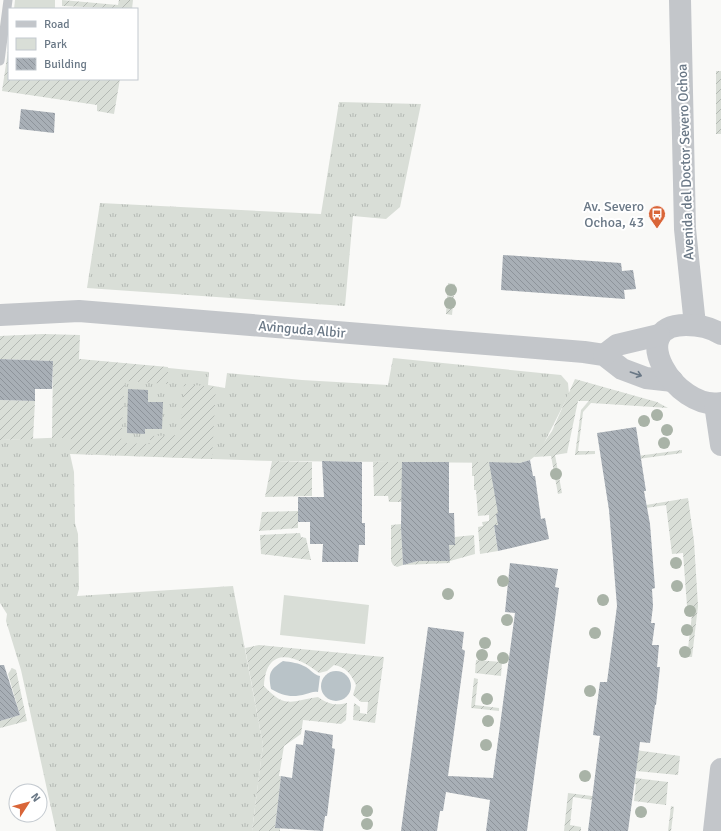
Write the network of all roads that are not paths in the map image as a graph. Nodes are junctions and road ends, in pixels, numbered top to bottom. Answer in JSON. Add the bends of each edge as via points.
{"nodes":[{"id":1,"x":8,"y":0,"type":"edge"},
{"id":2,"x":680,"y":0,"type":"edge"},
{"id":3,"x":0,"y":61,"type":"edge"},
{"id":4,"x":0,"y":315,"type":"edge"},
{"id":5,"x":695,"y":325,"type":"junction"},
{"id":6,"x":721,"y":334,"type":"edge"},
{"id":7,"x":659,"y":335,"type":"junction"},
{"id":8,"x":604,"y":355,"type":"junction"},
{"id":9,"x":673,"y":381,"type":"junction"},
{"id":10,"x":718,"y":403,"type":"edge"},
{"id":11,"x":721,"y":445,"type":"edge"},
{"id":12,"x":721,"y":769,"type":"edge"},
{"id":13,"x":714,"y":831,"type":"edge"}],
"edges":[{"from":1,"to":3,"type":"lane"},
{"from":2,"to":5,"type":"street","name":"Avenida del Doctor Severo Ochoa","via":[[685,229]]},
{"from":4,"to":8,"type":"street","name":"Avinguda Albir","via":[[79,311]]},
{"from":5,"to":6,"type":"street","via":[[713,328]]},
{"from":5,"to":7,"type":"street","via":[[672,327]]},
{"from":7,"to":8,"type":"street","via":[[617,345]]},
{"from":7,"to":9,"type":"street","via":[[656,344],[659,360]]},
{"from":8,"to":9,"type":"street","one_way":true,"via":[[622,369],[646,378]]},
{"from":9,"to":10,"type":"street","via":[[691,398]]},
{"from":10,"to":11,"type":"street"},
{"from":12,"to":13,"type":"street"}]}
